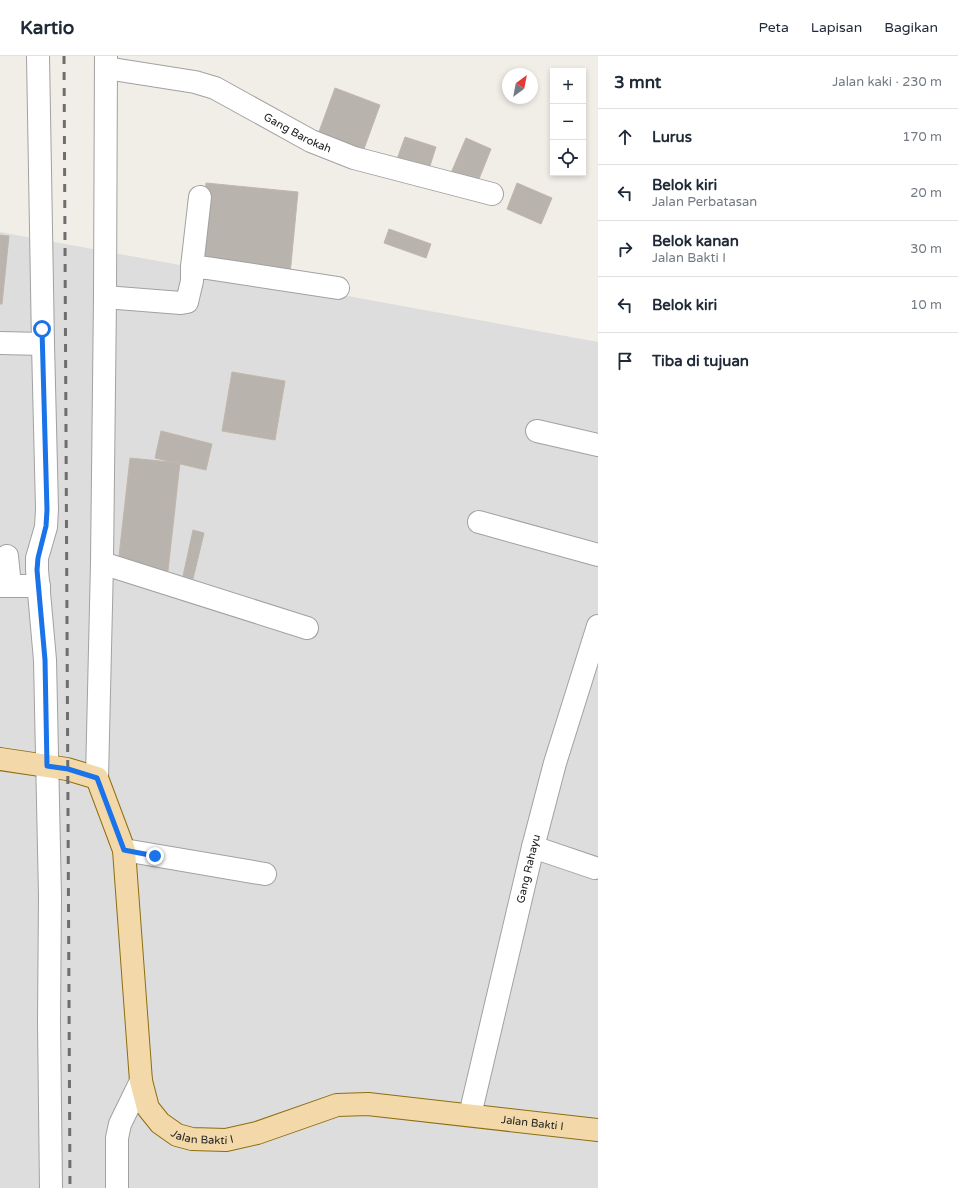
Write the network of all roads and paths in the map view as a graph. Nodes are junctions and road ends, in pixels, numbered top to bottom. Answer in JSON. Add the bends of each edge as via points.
{"nodes":[{"id":1,"x":38,"y":56,"type":"edge"},
{"id":2,"x":106,"y":62,"type":"edge"},
{"id":3,"x":492,"y":194,"type":"dead end"},
{"id":4,"x":200,"y":197,"type":"dead end"},
{"id":5,"x":192,"y":267,"type":"junction"},
{"id":6,"x":338,"y":288,"type":"dead end"},
{"id":7,"x":105,"y":297,"type":"junction"},
{"id":8,"x":22,"y":343,"type":"edge"},
{"id":9,"x":537,"y":431,"type":"dead end"},
{"id":10,"x":598,"y":445,"type":"edge"},
{"id":11,"x":479,"y":522,"type":"dead end"},
{"id":12,"x":598,"y":555,"type":"edge"},
{"id":13,"x":7,"y":556,"type":"dead end"},
{"id":14,"x":102,"y":563,"type":"junction"},
{"id":15,"x":19,"y":586,"type":"edge"},
{"id":16,"x":598,"y":626,"type":"edge"},
{"id":17,"x":307,"y":628,"type":"dead end"},
{"id":18,"x":0,"y":759,"type":"edge"},
{"id":19,"x":47,"y":766,"type":"junction"},
{"id":20,"x":97,"y":778,"type":"junction"},
{"id":21,"x":533,"y":847,"type":"junction"},
{"id":22,"x":124,"y":850,"type":"junction"},
{"id":23,"x":595,"y":868,"type":"dead end"},
{"id":24,"x":265,"y":874,"type":"dead end"},
{"id":25,"x":141,"y":1081,"type":"junction"},
{"id":26,"x":470,"y":1115,"type":"junction"},
{"id":27,"x":598,"y":1130,"type":"edge"},
{"id":28,"x":51,"y":1188,"type":"edge"},
{"id":29,"x":117,"y":1188,"type":"edge"}],
"edges":[{"from":1,"to":8,"type":"street"},
{"from":2,"to":3,"type":"street","name":"Gang Barokah","via":[[215,88],[311,141],[354,158]]},
{"from":2,"to":7,"type":"street"},
{"from":4,"to":5,"type":"street"},
{"from":5,"to":6,"type":"street"},
{"from":5,"to":7,"type":"street","via":[[192,281],[186,302]]},
{"from":7,"to":14,"type":"street"},
{"from":8,"to":15,"type":"street","via":[[47,510],[37,570]]},
{"from":9,"to":10,"type":"street"},
{"from":11,"to":12,"type":"street"},
{"from":13,"to":15,"type":"street"},
{"from":14,"to":17,"type":"street"},
{"from":14,"to":20,"type":"street"},
{"from":15,"to":19,"type":"street","via":[[45,660]]},
{"from":16,"to":21,"type":"street","name":"Gang Rahayu","via":[[555,763]]},
{"from":18,"to":19,"type":"main road"},
{"from":19,"to":20,"type":"main road"},
{"from":19,"to":28,"type":"street"},
{"from":20,"to":22,"type":"main road","name":"Jalan Bakti I"},
{"from":21,"to":23,"type":"street"},
{"from":21,"to":26,"type":"street","name":"Gang Rahayu"},
{"from":22,"to":24,"type":"street"},
{"from":22,"to":25,"type":"main road","name":"Jalan Bakti I"},
{"from":25,"to":26,"type":"main road","name":"Jalan Bakti I","via":[[148,1108],[160,1123],[177,1135],[192,1139],[226,1140],[257,1133],[337,1105],[368,1104]]},
{"from":25,"to":29,"type":"street","via":[[120,1124],[117,1138]]},
{"from":26,"to":27,"type":"main road","name":"Jalan Bakti I"}]}
